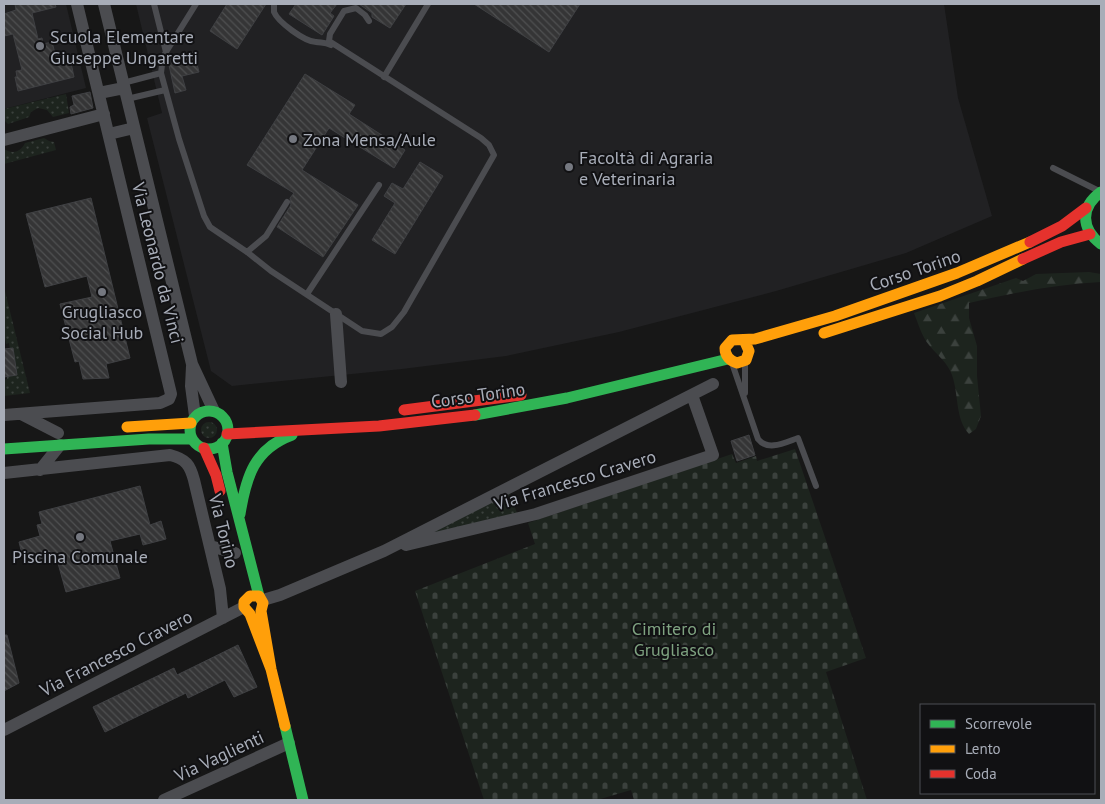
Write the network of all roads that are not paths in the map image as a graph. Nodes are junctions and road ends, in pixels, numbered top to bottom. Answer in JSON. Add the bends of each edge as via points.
{"nodes":[{"id":1,"x":77,"y":4,"type":"edge"},
{"id":2,"x":104,"y":4,"type":"edge"},
{"id":3,"x":154,"y":4,"type":"edge"},
{"id":4,"x":196,"y":4,"type":"edge"},
{"id":5,"x":274,"y":4,"type":"edge"},
{"id":6,"x":428,"y":4,"type":"edge"},
{"id":7,"x":369,"y":21,"type":"dead end"},
{"id":8,"x":339,"y":49,"type":"junction"},
{"id":9,"x":166,"y":52,"type":"junction"},
{"id":10,"x":161,"y":74,"type":"junction"},
{"id":11,"x":384,"y":77,"type":"junction"},
{"id":12,"x":125,"y":90,"type":"junction"},
{"id":13,"x":165,"y":90,"type":"junction"},
{"id":14,"x":99,"y":93,"type":"junction"},
{"id":15,"x":104,"y":114,"type":"junction"},
{"id":16,"x":134,"y":128,"type":"junction"},
{"id":17,"x":109,"y":134,"type":"junction"},
{"id":18,"x":4,"y":140,"type":"edge"},
{"id":19,"x":1053,"y":168,"type":"dead end"},
{"id":20,"x":379,"y":186,"type":"dead end"},
{"id":21,"x":1101,"y":192,"type":"edge"},
{"id":22,"x":288,"y":202,"type":"dead end"},
{"id":23,"x":1086,"y":208,"type":"junction"},
{"id":24,"x":1090,"y":234,"type":"junction"},
{"id":25,"x":1101,"y":244,"type":"edge"},
{"id":26,"x":247,"y":252,"type":"junction"},
{"id":27,"x":307,"y":294,"type":"junction"},
{"id":28,"x":336,"y":314,"type":"junction"},
{"id":29,"x":811,"y":337,"type":"dead end"},
{"id":30,"x":745,"y":342,"type":"junction"},
{"id":31,"x":751,"y":355,"type":"junction"},
{"id":32,"x":670,"y":361,"type":"dead end"},
{"id":33,"x":730,"y":361,"type":"junction"},
{"id":34,"x":192,"y":364,"type":"junction"},
{"id":35,"x":342,"y":382,"type":"dead end"},
{"id":36,"x":713,"y":384,"type":"dead end"},
{"id":37,"x":692,"y":395,"type":"junction"},
{"id":38,"x":744,"y":400,"type":"junction"},
{"id":39,"x":214,"y":411,"type":"junction"},
{"id":40,"x":391,"y":412,"type":"dead end"},
{"id":41,"x":21,"y":414,"type":"junction"},
{"id":42,"x":4,"y":415,"type":"edge"},
{"id":43,"x":193,"y":420,"type":"junction"},
{"id":44,"x":118,"y":428,"type":"dead end"},
{"id":45,"x":228,"y":430,"type":"junction"},
{"id":46,"x":311,"y":431,"type":"junction"},
{"id":47,"x":40,"y":434,"type":"dead end"},
{"id":48,"x":62,"y":436,"type":"junction"},
{"id":49,"x":192,"y":439,"type":"junction"},
{"id":50,"x":204,"y":448,"type":"junction"},
{"id":51,"x":4,"y":449,"type":"edge"},
{"id":52,"x":40,"y":470,"type":"junction"},
{"id":53,"x":4,"y":473,"type":"edge"},
{"id":54,"x":816,"y":486,"type":"dead end"},
{"id":55,"x":222,"y":501,"type":"dead end"},
{"id":56,"x":239,"y":520,"type":"junction"},
{"id":57,"x":230,"y":536,"type":"dead end"},
{"id":58,"x":210,"y":546,"type":"junction"},
{"id":59,"x":384,"y":551,"type":"junction"},
{"id":60,"x":236,"y":558,"type":"joint"},
{"id":61,"x":252,"y":603,"type":"junction"},
{"id":62,"x":223,"y":618,"type":"junction"},
{"id":63,"x":4,"y":730,"type":"edge"},
{"id":64,"x":289,"y":743,"type":"junction"},
{"id":65,"x":164,"y":800,"type":"edge"},
{"id":66,"x":302,"y":800,"type":"edge"}],
"edges":[{"from":1,"to":14,"type":"street","name":"Via Leonardo da Vinci"},
{"from":2,"to":12,"type":"street","name":"Via Leonardo da Vinci"},
{"from":3,"to":9,"type":"lane"},
{"from":4,"to":9,"type":"lane"},
{"from":5,"to":8,"type":"lane","via":[[274,13],[305,39],[316,43],[322,41]]},
{"from":6,"to":11,"type":"lane"},
{"from":7,"to":8,"type":"lane","via":[[356,8],[344,11],[329,41]]},
{"from":8,"to":11,"type":"lane"},
{"from":9,"to":10,"type":"lane"},
{"from":10,"to":12,"type":"lane"},
{"from":10,"to":13,"type":"lane"},
{"from":11,"to":28,"type":"lane","via":[[481,138],[494,155],[404,312],[392,327],[381,334],[362,331]]},
{"from":12,"to":13,"type":"lane"},
{"from":12,"to":14,"type":"street"},
{"from":12,"to":16,"type":"street","name":"Via Leonardo da Vinci"},
{"from":13,"to":26,"type":"lane","via":[[204,216],[210,227]]},
{"from":14,"to":15,"type":"street","name":"Via Leonardo da Vinci"},
{"from":15,"to":17,"type":"street","name":"Via Leonardo da Vinci"},
{"from":15,"to":18,"type":"street"},
{"from":16,"to":17,"type":"street"},
{"from":16,"to":34,"type":"street","name":"Via Leonardo da Vinci"},
{"from":17,"to":41,"type":"street","name":"Via Leonardo da Vinci","via":[[171,394],[165,402],[152,404]]},
{"from":19,"to":21,"type":"lane"},
{"from":20,"to":27,"type":"lane"},
{"from":21,"to":23,"type":"street","name":"Corso Torino","via":[[1094,195]]},
{"from":22,"to":26,"type":"lane","via":[[266,236]]},
{"from":23,"to":24,"type":"street","via":[[1085,223]]},
{"from":23,"to":30,"type":"street","name":"Corso Torino","via":[[1068,223],[971,270]]},
{"from":24,"to":25,"type":"street"},
{"from":24,"to":29,"type":"street","name":"Corso Torino","via":[[1071,238],[976,282],[928,300]]},
{"from":26,"to":27,"type":"lane"},
{"from":27,"to":28,"type":"lane"},
{"from":28,"to":35,"type":"street"},
{"from":30,"to":31,"type":"street"},
{"from":30,"to":33,"type":"street","name":"Corso Torino","via":[[737,338],[721,348]]},
{"from":31,"to":33,"type":"street","name":"Corso Torino","via":[[737,363]]},
{"from":31,"to":38,"type":"lane"},
{"from":32,"to":40,"type":"street","name":"Corso Torino","via":[[549,390]]},
{"from":33,"to":38,"type":"lane"},
{"from":33,"to":46,"type":"street","name":"Corso Torino","via":[[541,404],[468,416]]},
{"from":34,"to":39,"type":"street","name":"Via Leonardo da Vinci"},
{"from":34,"to":43,"type":"street","name":"Via Leonardo da Vinci"},
{"from":36,"to":37,"type":"street","name":"Via Francesco Cravero"},
{"from":37,"to":59,"type":"street","name":"Via Francesco Cravero"},
{"from":37,"to":59,"type":"street","name":"Via Francesco Cravero","via":[[713,455],[536,514]]},
{"from":38,"to":54,"type":"lane","via":[[761,443],[774,445],[798,438]]},
{"from":39,"to":43,"type":"street","via":[[204,411]]},
{"from":39,"to":45,"type":"street","via":[[223,417]]},
{"from":41,"to":42,"type":"street"},
{"from":41,"to":48,"type":"street"},
{"from":43,"to":44,"type":"street"},
{"from":43,"to":49,"type":"street","via":[[190,428]]},
{"from":45,"to":46,"type":"street","name":"Corso Torino"},
{"from":45,"to":50,"type":"street","name":"Corso Torino","via":[[216,447]]},
{"from":45,"to":56,"type":"street","via":[[227,472]]},
{"from":46,"to":56,"type":"street","via":[[280,438],[266,448],[254,464],[242,494]]},
{"from":47,"to":48,"type":"street"},
{"from":48,"to":49,"type":"street"},
{"from":48,"to":51,"type":"street"},
{"from":48,"to":52,"type":"street"},
{"from":49,"to":50,"type":"street"},
{"from":50,"to":55,"type":"street","via":[[216,475]]},
{"from":52,"to":53,"type":"street"},
{"from":52,"to":58,"type":"street","name":"Via Torino","via":[[170,455],[180,458],[190,468]]},
{"from":56,"to":61,"type":"street"},
{"from":57,"to":60,"type":"street"},
{"from":58,"to":60,"type":"street"},
{"from":58,"to":62,"type":"street","name":"Via Torino"},
{"from":59,"to":61,"type":"street","name":"Via Francesco Cravero","via":[[280,595]]},
{"from":61,"to":62,"type":"street","name":"Via Francesco Cravero"},
{"from":61,"to":64,"type":"street"},
{"from":62,"to":63,"type":"street","name":"Via Francesco Cravero"},
{"from":64,"to":65,"type":"street","name":"Via Vaglienti"},
{"from":64,"to":66,"type":"street"}]}
